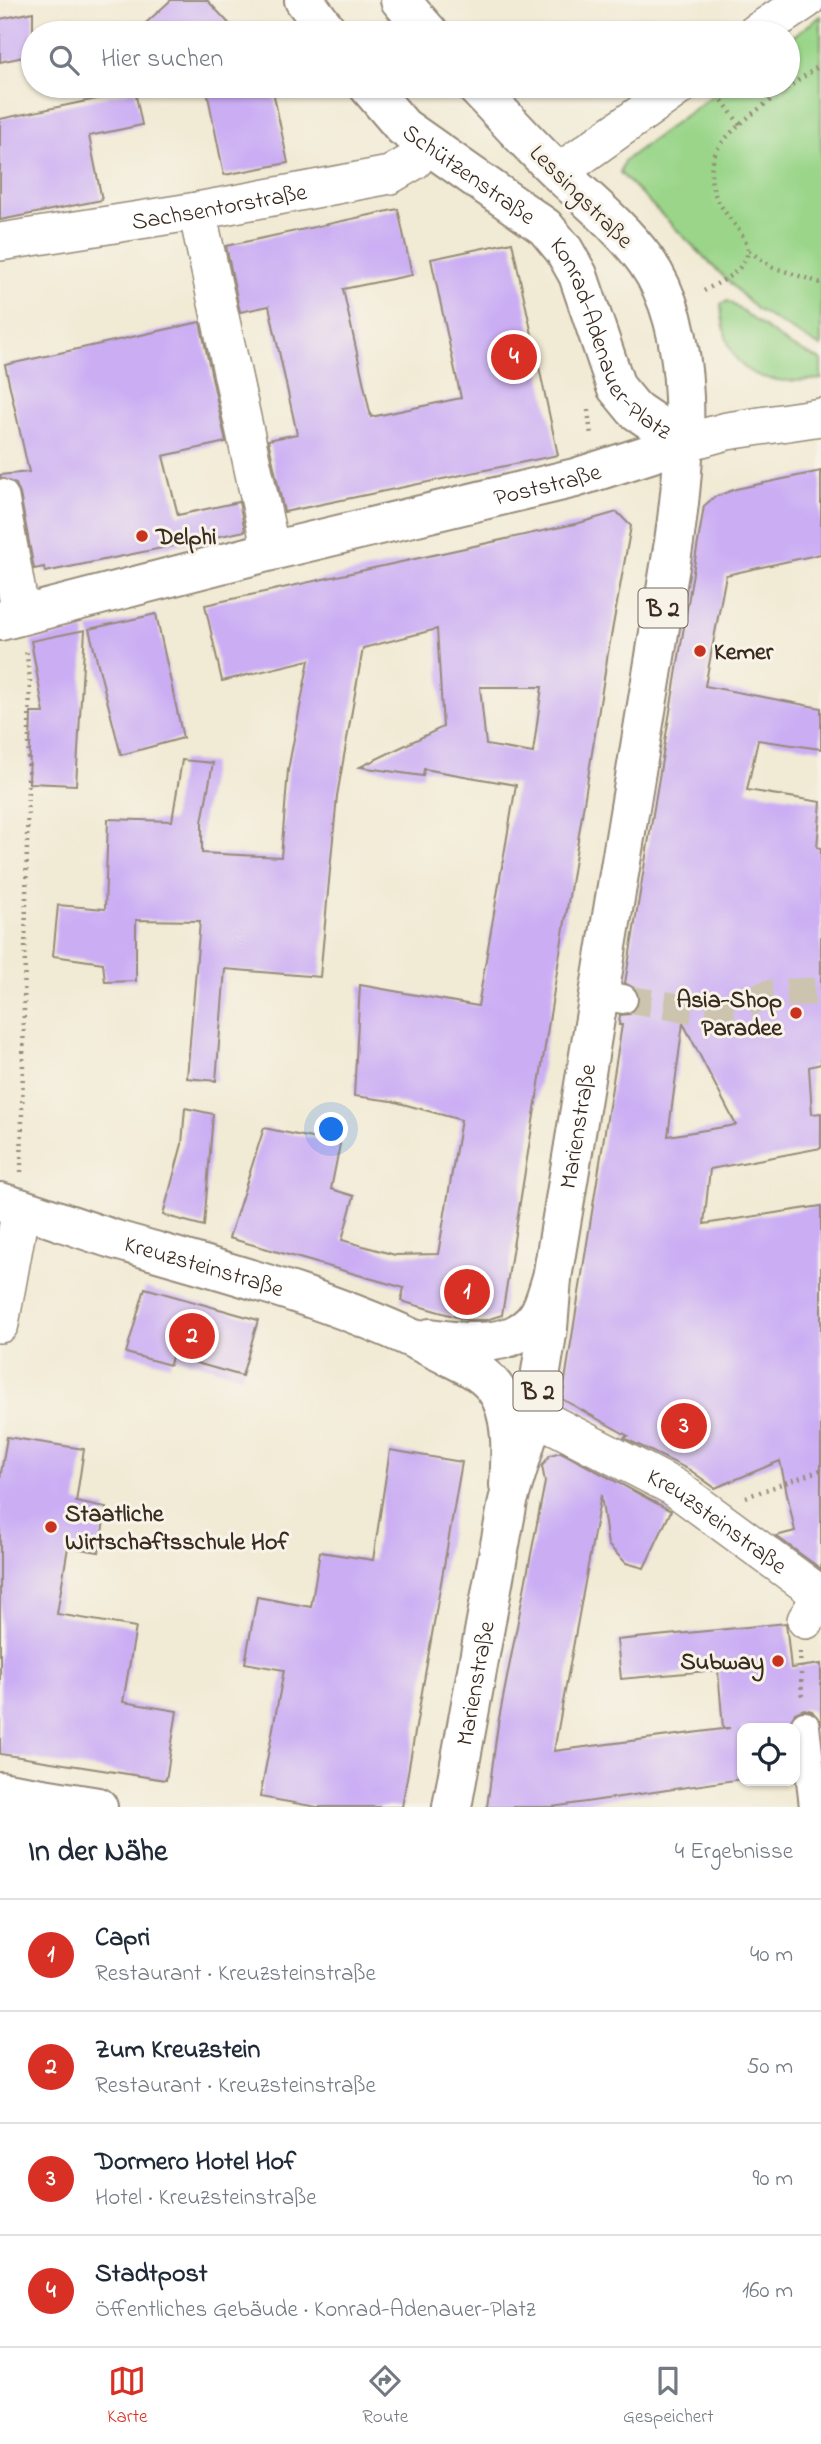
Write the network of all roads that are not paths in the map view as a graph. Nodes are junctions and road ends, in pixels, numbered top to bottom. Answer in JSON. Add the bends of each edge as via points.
{"nodes":[{"id":1,"x":304,"y":0,"type":"edge"},
{"id":2,"x":400,"y":0,"type":"edge"},
{"id":3,"x":806,"y":0,"type":"edge"},
{"id":4,"x":320,"y":21,"type":"edge"},
{"id":5,"x":418,"y":21,"type":"edge"},
{"id":6,"x":774,"y":21,"type":"edge"},
{"id":7,"x":378,"y":98,"type":"edge"},
{"id":8,"x":487,"y":98,"type":"edge"},
{"id":9,"x":663,"y":98,"type":"edge"},
{"id":10,"x":426,"y":146,"type":"junction"},
{"id":11,"x":558,"y":172,"type":"junction"},
{"id":12,"x":197,"y":211,"type":"junction"},
{"id":13,"x":545,"y":227,"type":"joint"},
{"id":14,"x":0,"y":242,"type":"edge"},
{"id":15,"x":821,"y":417,"type":"edge"},
{"id":16,"x":684,"y":443,"type":"junction"},
{"id":17,"x":0,"y":498,"type":"edge"},
{"id":18,"x":271,"y":551,"type":"junction"},
{"id":19,"x":11,"y":618,"type":"edge"},
{"id":20,"x":10,"y":1205,"type":"edge"},
{"id":21,"x":552,"y":1278,"type":"junction"},
{"id":22,"x":0,"y":1324,"type":"edge"},
{"id":23,"x":523,"y":1329,"type":"junction"},
{"id":24,"x":407,"y":1336,"type":"junction"},
{"id":25,"x":520,"y":1414,"type":"junction"},
{"id":26,"x":816,"y":1604,"type":"edge"},
{"id":27,"x":804,"y":1718,"type":"road end"},
{"id":28,"x":0,"y":1791,"type":"edge"},
{"id":29,"x":98,"y":1807,"type":"edge"},
{"id":30,"x":452,"y":1807,"type":"edge"},
{"id":31,"x":814,"y":1807,"type":"edge"}],
"edges":[{"from":1,"to":4,"type":"main road"},
{"from":2,"to":5,"type":"main road"},
{"from":3,"to":6,"type":"street"},
{"from":7,"to":10,"type":"main road","name":"Schützenstraße"},
{"from":8,"to":11,"type":"main road","name":"Lessingstraße","number":"B 2"},
{"from":9,"to":11,"type":"street"},
{"from":10,"to":12,"type":"street","name":"Sachsentorstraße","via":[[414,161],[390,175]]},
{"from":10,"to":13,"type":"main road","name":"Schützenstraße"},
{"from":11,"to":16,"type":"main road","name":"Lessingstraße","number":"B 2","via":[[624,234],[648,264],[662,293],[679,348]]},
{"from":12,"to":14,"type":"street","name":"Sachsentorstraße"},
{"from":12,"to":18,"type":"street"},
{"from":13,"to":16,"type":"main road","name":"Konrad-Adenauer-Platz","via":[[578,275],[616,387],[635,410]]},
{"from":15,"to":16,"type":"street","name":"Poststraße","via":[[727,431]]},
{"from":16,"to":18,"type":"main road","name":"Poststraße","via":[[592,472]]},
{"from":16,"to":21,"type":"main road","name":"Marienstraße","number":"B 2","via":[[610,997]]},
{"from":17,"to":19,"type":"street"},
{"from":18,"to":19,"type":"main road","name":"Poststraße"},
{"from":20,"to":22,"type":"street"},
{"from":20,"to":24,"type":"main road","name":"Kreuzsteinstraße","via":[[293,1290]]},
{"from":21,"to":23,"type":"main road","via":[[538,1315]]},
{"from":21,"to":25,"type":"main road","name":"Marienstraße","number":"B 2","via":[[548,1328]]},
{"from":23,"to":24,"type":"main road","name":"Kreuzsteinstraße","via":[[481,1343]]},
{"from":23,"to":25,"type":"main road"},
{"from":24,"to":25,"type":"main road","name":"Kreuzsteinstraße","via":[[484,1378]]},
{"from":25,"to":26,"type":"street","name":"Kreuzsteinstraße","via":[[674,1487],[709,1511]]},
{"from":25,"to":30,"type":"main road","name":"Marienstraße","number":"B 2"},
{"from":27,"to":31,"type":"street"},
{"from":28,"to":29,"type":"main road"}]}
